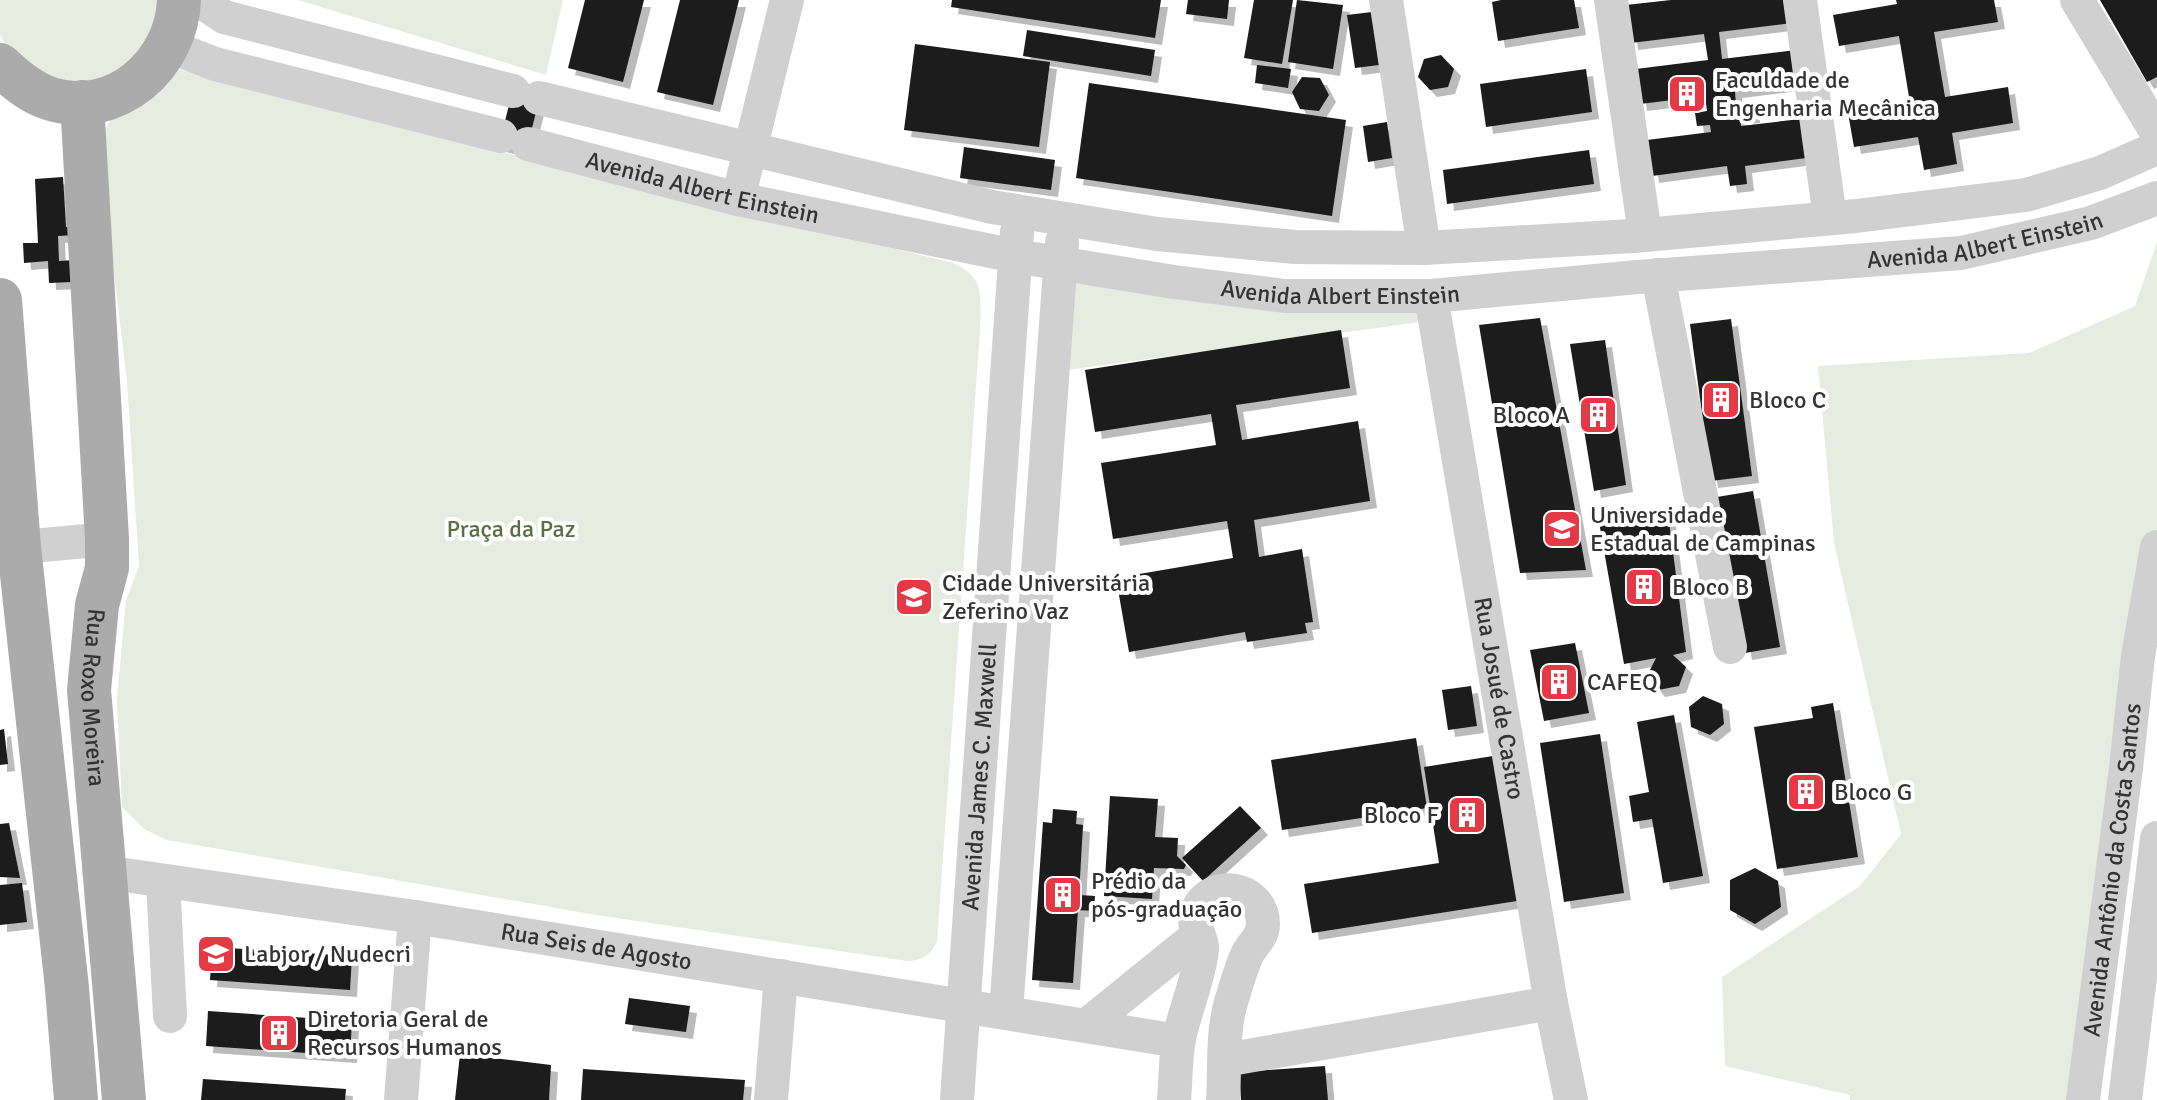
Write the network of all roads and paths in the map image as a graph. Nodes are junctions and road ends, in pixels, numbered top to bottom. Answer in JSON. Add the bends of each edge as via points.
{"nodes":[{"id":1,"x":179,"y":0,"type":"edge"},
{"id":2,"x":199,"y":0,"type":"edge"},
{"id":3,"x":787,"y":0,"type":"edge"},
{"id":4,"x":1386,"y":0,"type":"edge"},
{"id":5,"x":1611,"y":0,"type":"edge"},
{"id":6,"x":1800,"y":0,"type":"edge"},
{"id":7,"x":2077,"y":0,"type":"edge"},
{"id":8,"x":169,"y":46,"type":"junction"},
{"id":9,"x":0,"y":65,"type":"edge"},
{"id":10,"x":82,"y":102,"type":"junction"},
{"id":11,"x":2157,"y":133,"type":"edge"},
{"id":12,"x":2157,"y":148,"type":"edge"},
{"id":13,"x":750,"y":150,"type":"junction"},
{"id":14,"x":2154,"y":197,"type":"edge"},
{"id":15,"x":738,"y":199,"type":"junction"},
{"id":16,"x":1019,"y":212,"type":"junction"},
{"id":17,"x":1830,"y":218,"type":"junction"},
{"id":18,"x":1064,"y":219,"type":"junction"},
{"id":19,"x":1645,"y":234,"type":"junction"},
{"id":20,"x":1424,"y":248,"type":"junction"},
{"id":21,"x":1015,"y":256,"type":"junction"},
{"id":22,"x":1060,"y":262,"type":"junction"},
{"id":23,"x":1658,"y":275,"type":"junction"},
{"id":24,"x":1431,"y":296,"type":"junction"},
{"id":25,"x":0,"y":300,"type":"edge"},
{"id":26,"x":107,"y":539,"type":"junction"},
{"id":27,"x":2157,"y":547,"type":"edge"},
{"id":28,"x":10,"y":548,"type":"edge"},
{"id":29,"x":1730,"y":647,"type":"dead end"},
{"id":30,"x":2157,"y":838,"type":"edge"},
{"id":31,"x":104,"y":872,"type":"junction"},
{"id":32,"x":163,"y":881,"type":"junction"},
{"id":33,"x":2153,"y":893,"type":"edge"},
{"id":34,"x":415,"y":917,"type":"junction"},
{"id":35,"x":1200,"y":941,"type":"junction"},
{"id":36,"x":781,"y":976,"type":"junction"},
{"id":37,"x":1551,"y":1003,"type":"junction"},
{"id":38,"x":964,"y":1005,"type":"junction"},
{"id":39,"x":1006,"y":1012,"type":"junction"},
{"id":40,"x":170,"y":1016,"type":"dead end"},
{"id":41,"x":1087,"y":1025,"type":"junction"},
{"id":42,"x":1178,"y":1041,"type":"junction"},
{"id":43,"x":1225,"y":1060,"type":"junction"},
{"id":44,"x":76,"y":1100,"type":"edge"},
{"id":45,"x":124,"y":1100,"type":"edge"},
{"id":46,"x":401,"y":1100,"type":"edge"},
{"id":47,"x":771,"y":1100,"type":"edge"},
{"id":48,"x":957,"y":1100,"type":"edge"},
{"id":49,"x":1174,"y":1100,"type":"edge"},
{"id":50,"x":1223,"y":1100,"type":"edge"},
{"id":51,"x":1571,"y":1100,"type":"edge"},
{"id":52,"x":2083,"y":1100,"type":"edge"},
{"id":53,"x":2125,"y":1100,"type":"edge"}],
"edges":[{"from":1,"to":8,"type":"main road"},
{"from":2,"to":13,"type":"street","name":"Avenida Albert Einstein","via":[[224,17]]},
{"from":3,"to":13,"type":"street"},
{"from":4,"to":20,"type":"street"},
{"from":5,"to":19,"type":"street"},
{"from":6,"to":17,"type":"street"},
{"from":7,"to":11,"type":"street"},
{"from":8,"to":10,"type":"main road","via":[[142,80],[103,99]]},
{"from":8,"to":15,"type":"street","name":"Avenida Albert Einstein","via":[[215,64]]},
{"from":9,"to":10,"type":"main road","via":[[51,99]]},
{"from":10,"to":26,"type":"main road","name":"Rua Roxo Moreira"},
{"from":12,"to":17,"type":"street","name":"Avenida Albert Einstein","via":[[2100,173],[2026,195]]},
{"from":13,"to":15,"type":"street"},
{"from":13,"to":16,"type":"street","name":"Avenida Albert Einstein"},
{"from":14,"to":23,"type":"street","name":"Avenida Albert Einstein","via":[[2091,223],[1961,253]]},
{"from":15,"to":21,"type":"street","name":"Avenida Albert Einstein"},
{"from":16,"to":18,"type":"street","name":"Avenida Albert Einstein"},
{"from":16,"to":21,"type":"street","name":"Avenida James C. Maxwell"},
{"from":17,"to":19,"type":"street","name":"Avenida Albert Einstein"},
{"from":18,"to":20,"type":"street","name":"Avenida Albert Einstein","via":[[1295,247]]},
{"from":18,"to":22,"type":"street","name":"Avenida James C. Maxwell"},
{"from":19,"to":20,"type":"street","name":"Avenida Albert Einstein"},
{"from":21,"to":22,"type":"street","name":"Avenida Albert Einstein"},
{"from":21,"to":38,"type":"street","name":"Avenida James C. Maxwell"},
{"from":22,"to":24,"type":"street","name":"Avenida Albert Einstein","via":[[1285,296]]},
{"from":22,"to":39,"type":"street","name":"Avenida James C. Maxwell"},
{"from":23,"to":24,"type":"street","name":"Avenida Albert Einstein"},
{"from":23,"to":29,"type":"street"},
{"from":24,"to":37,"type":"street","name":"Rua Josué de Castro"},
{"from":25,"to":28,"type":"main road"},
{"from":26,"to":28,"type":"street"},
{"from":26,"to":31,"type":"main road","name":"Rua Roxo Moreira","via":[[89,690]]},
{"from":27,"to":52,"type":"street","name":"Avenida Antônio da Costa Santos","via":[[2138,656]]},
{"from":28,"to":44,"type":"main road","via":[[66,973]]},
{"from":30,"to":33,"type":"street","name":"Avenida Antônio da Costa Santos"},
{"from":31,"to":32,"type":"street","name":"Rua Seis de Agosto"},
{"from":31,"to":45,"type":"main road","name":"Rua Roxo Moreira"},
{"from":32,"to":34,"type":"street","name":"Rua Seis de Agosto"},
{"from":32,"to":40,"type":"street"},
{"from":33,"to":53,"type":"street","name":"Avenida Antônio da Costa Santos"},
{"from":34,"to":36,"type":"street","name":"Rua Seis de Agosto"},
{"from":34,"to":46,"type":"street"},
{"from":35,"to":41,"type":"street"},
{"from":35,"to":42,"type":"street"},
{"from":35,"to":43,"type":"street","via":[[1195,917],[1199,906],[1217,891],[1245,893],[1261,911],[1262,933],[1248,952],[1230,1006]]},
{"from":36,"to":38,"type":"street","name":"Rua Seis de Agosto"},
{"from":36,"to":47,"type":"street"},
{"from":37,"to":43,"type":"street"},
{"from":37,"to":51,"type":"street","name":"Rua Josué de Castro"},
{"from":38,"to":39,"type":"street","name":"Rua Seis de Agosto"},
{"from":38,"to":48,"type":"street","name":"Avenida James C. Maxwell"},
{"from":39,"to":41,"type":"street","name":"Rua Seis de Agosto"},
{"from":41,"to":42,"type":"street","name":"Rua Seis de Agosto"},
{"from":42,"to":49,"type":"street"},
{"from":43,"to":50,"type":"street"}]}
